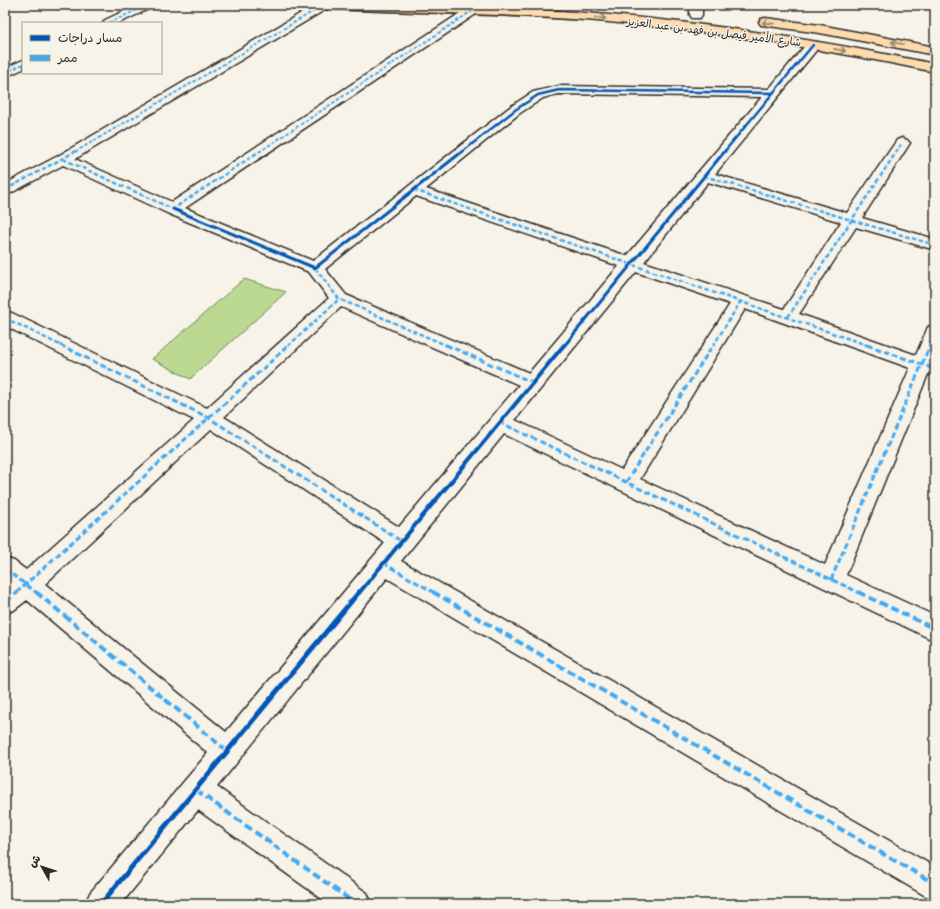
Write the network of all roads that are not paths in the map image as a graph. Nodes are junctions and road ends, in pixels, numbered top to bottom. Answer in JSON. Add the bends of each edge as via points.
{"nodes":[{"id":1,"x":147,"y":5,"type":"edge"},
{"id":2,"x":324,"y":5,"type":"edge"},
{"id":3,"x":696,"y":10,"type":"edge"},
{"id":4,"x":472,"y":11,"type":"junction"},
{"id":5,"x":681,"y":13,"type":"dead end"},
{"id":6,"x":712,"y":16,"type":"dead end"},
{"id":7,"x":750,"y":21,"type":"dead end"},
{"id":8,"x":111,"y":22,"type":"edge"},
{"id":9,"x":812,"y":45,"type":"junction"},
{"id":10,"x":935,"y":51,"type":"edge"},
{"id":11,"x":22,"y":64,"type":"edge"},
{"id":12,"x":935,"y":68,"type":"edge"},
{"id":13,"x":5,"y":72,"type":"edge"},
{"id":14,"x":773,"y":93,"type":"junction"},
{"id":15,"x":902,"y":143,"type":"dead end"},
{"id":16,"x":63,"y":159,"type":"junction"},
{"id":17,"x":704,"y":176,"type":"junction"},
{"id":18,"x":5,"y":190,"type":"edge"},
{"id":19,"x":414,"y":190,"type":"junction"},
{"id":20,"x":173,"y":209,"type":"junction"},
{"id":21,"x":852,"y":220,"type":"junction"},
{"id":22,"x":935,"y":245,"type":"edge"},
{"id":23,"x":631,"y":264,"type":"junction"},
{"id":24,"x":315,"y":268,"type":"junction"},
{"id":25,"x":339,"y":299,"type":"junction"},
{"id":26,"x":741,"y":301,"type":"junction"},
{"id":27,"x":788,"y":317,"type":"junction"},
{"id":28,"x":5,"y":318,"type":"edge"},
{"id":29,"x":935,"y":332,"type":"edge"},
{"id":30,"x":929,"y":367,"type":"edge"},
{"id":31,"x":532,"y":382,"type":"junction"},
{"id":32,"x":209,"y":418,"type":"junction"},
{"id":33,"x":499,"y":422,"type":"junction"},
{"id":34,"x":626,"y":482,"type":"junction"},
{"id":35,"x":401,"y":541,"type":"junction"},
{"id":36,"x":383,"y":563,"type":"junction"},
{"id":37,"x":5,"y":569,"type":"edge"},
{"id":38,"x":831,"y":580,"type":"junction"},
{"id":39,"x":27,"y":585,"type":"junction"},
{"id":40,"x":5,"y":602,"type":"edge"},
{"id":41,"x":935,"y":629,"type":"edge"},
{"id":42,"x":227,"y":751,"type":"junction"},
{"id":43,"x":196,"y":790,"type":"junction"},
{"id":44,"x":935,"y":884,"type":"edge"},
{"id":45,"x":101,"y":904,"type":"edge"},
{"id":46,"x":356,"y":904,"type":"edge"}],
"edges":[{"from":1,"to":8,"type":"street"},
{"from":2,"to":4,"type":"main road","name":"شارع الأمير فيصل بن فهد بن عبد العزيز"},
{"from":2,"to":16,"type":"street"},
{"from":3,"to":5,"type":"main road","name":"شارع الأمير فيصل بن فهد بن عبد العزيز"},
{"from":3,"to":6,"type":"main road","name":"شارع الأمير فيصل بن فهد بن عبد العزيز"},
{"from":4,"to":9,"type":"main road","name":"شارع الأمير فيصل بن فهد بن عبد العزيز","one_way":true,"via":[[646,22],[778,38]]},
{"from":4,"to":20,"type":"street"},
{"from":10,"to":7,"type":"main road","name":"شارع الأمير فيصل بن فهد بن عبد العزيز","one_way":true,"via":[[820,29]]},
{"from":9,"to":12,"type":"main road","name":"شارع الأمير فيصل بن فهد بن عبد العزيز","one_way":true},
{"from":9,"to":14,"type":"street"},
{"from":11,"to":13,"type":"street"},
{"from":14,"to":17,"type":"street"},
{"from":14,"to":19,"type":"street","via":[[559,90],[538,95],[515,110]]},
{"from":15,"to":21,"type":"street"},
{"from":16,"to":18,"type":"street"},
{"from":16,"to":20,"type":"street"},
{"from":17,"to":21,"type":"street"},
{"from":17,"to":23,"type":"street"},
{"from":19,"to":23,"type":"street"},
{"from":19,"to":24,"type":"street"},
{"from":20,"to":24,"type":"street"},
{"from":21,"to":22,"type":"street"},
{"from":21,"to":27,"type":"street"},
{"from":23,"to":26,"type":"street"},
{"from":23,"to":31,"type":"street"},
{"from":24,"to":25,"type":"street"},
{"from":25,"to":31,"type":"street"},
{"from":25,"to":32,"type":"street"},
{"from":26,"to":27,"type":"street"},
{"from":26,"to":34,"type":"street"},
{"from":27,"to":30,"type":"street"},
{"from":28,"to":32,"type":"street"},
{"from":29,"to":30,"type":"street"},
{"from":30,"to":38,"type":"street"},
{"from":31,"to":33,"type":"street"},
{"from":32,"to":35,"type":"street"},
{"from":32,"to":39,"type":"street"},
{"from":33,"to":34,"type":"street"},
{"from":33,"to":35,"type":"street"},
{"from":34,"to":38,"type":"street"},
{"from":35,"to":36,"type":"street"},
{"from":36,"to":42,"type":"street"},
{"from":36,"to":44,"type":"street"},
{"from":37,"to":39,"type":"street"},
{"from":38,"to":41,"type":"street"},
{"from":39,"to":40,"type":"street"},
{"from":39,"to":42,"type":"street"},
{"from":42,"to":43,"type":"street"},
{"from":43,"to":45,"type":"street"},
{"from":43,"to":46,"type":"street"}]}
